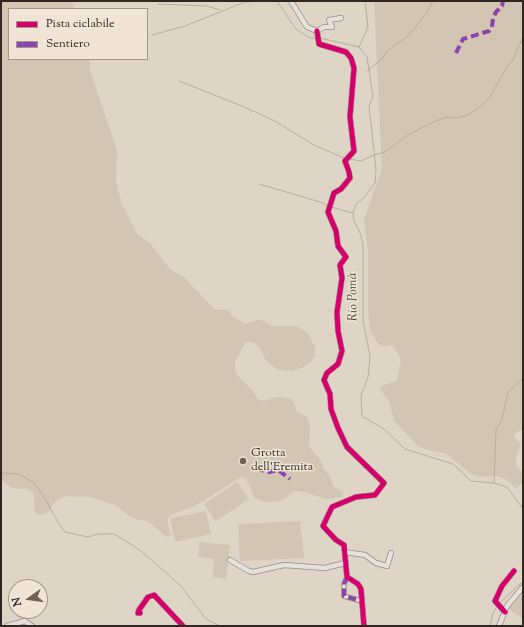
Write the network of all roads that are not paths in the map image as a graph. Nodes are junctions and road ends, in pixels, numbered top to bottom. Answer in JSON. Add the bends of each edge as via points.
{"nodes":[{"id":1,"x":291,"y":1,"type":"edge"},
{"id":2,"x":341,"y":18,"type":"dead end"},
{"id":3,"x":317,"y":33,"type":"junction"},
{"id":4,"x":345,"y":552,"type":"junction"},
{"id":5,"x":391,"y":552,"type":"dead end"},
{"id":6,"x":230,"y":560,"type":"dead end"},
{"id":7,"x":345,"y":563,"type":"junction"},
{"id":8,"x":514,"y":571,"type":"dead end"},
{"id":9,"x":347,"y":577,"type":"junction"},
{"id":10,"x":523,"y":587,"type":"edge"},
{"id":11,"x":361,"y":601,"type":"junction"},
{"id":12,"x":505,"y":612,"type":"junction"},
{"id":13,"x":140,"y":613,"type":"dead end"},
{"id":14,"x":7,"y":626,"type":"edge"},
{"id":15,"x":32,"y":626,"type":"edge"},
{"id":16,"x":183,"y":626,"type":"edge"},
{"id":17,"x":364,"y":626,"type":"edge"},
{"id":18,"x":498,"y":626,"type":"edge"}],
"edges":[{"from":1,"to":3,"type":"street","via":[[307,27]]},
{"from":2,"to":3,"type":"street","via":[[329,20],[332,26]]},
{"from":3,"to":4,"type":"street","via":[[318,41],[323,45],[346,52],[354,68],[350,117],[354,151],[345,161],[350,178],[335,192],[328,210],[338,246],[346,257],[340,265],[342,278],[337,312],[342,354],[338,364],[327,373],[324,380],[330,394],[336,424],[347,447],[384,482],[374,496],[356,497],[331,508],[323,527],[344,544]]},
{"from":4,"to":5,"type":"street","via":[[365,555],[376,563],[387,566]]},
{"from":4,"to":7,"type":"street"},
{"from":6,"to":7,"type":"street","via":[[253,572],[284,565],[327,568]]},
{"from":7,"to":9,"type":"street"},
{"from":8,"to":12,"type":"street","via":[[501,588],[495,602]]},
{"from":9,"to":11,"type":"street","via":[[361,589]]},
{"from":9,"to":11,"type":"street","via":[[344,596]]},
{"from":10,"to":12,"type":"street"},
{"from":11,"to":17,"type":"street"},
{"from":12,"to":18,"type":"street"},
{"from":13,"to":16,"type":"street","via":[[139,610],[148,597],[154,595]]},
{"from":14,"to":15,"type":"street","via":[[25,621]]}]}
